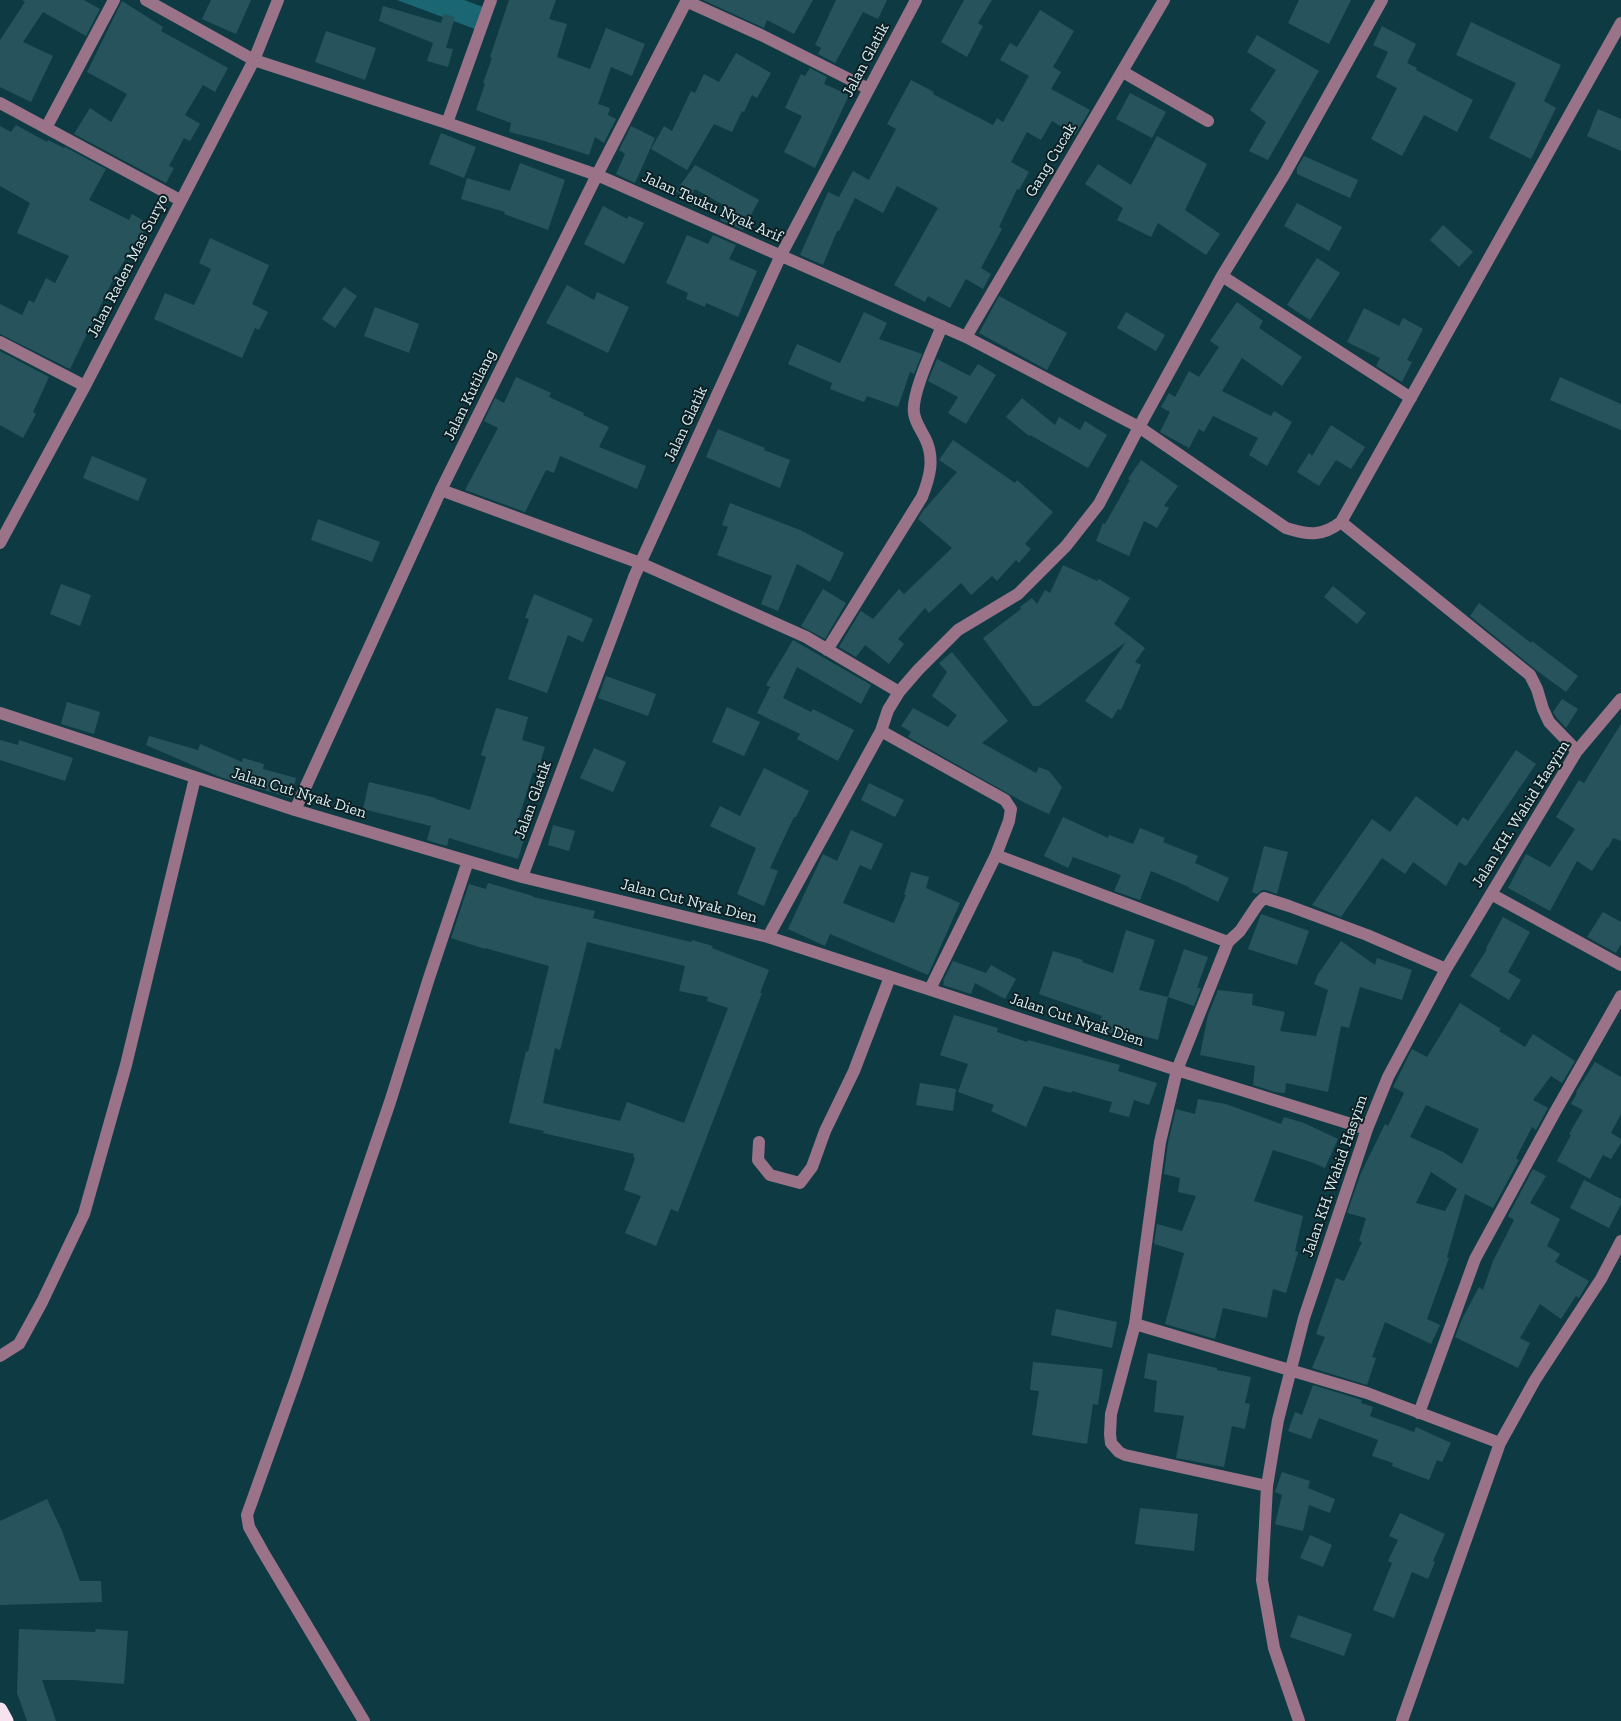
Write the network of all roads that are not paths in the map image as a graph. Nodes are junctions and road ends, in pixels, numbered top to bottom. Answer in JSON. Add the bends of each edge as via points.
{"nodes":[{"id":1,"x":114,"y":0,"type":"edge"},
{"id":2,"x":146,"y":0,"type":"edge"},
{"id":3,"x":278,"y":0,"type":"edge"},
{"id":4,"x":491,"y":0,"type":"edge"},
{"id":5,"x":916,"y":0,"type":"edge"},
{"id":6,"x":1164,"y":0,"type":"edge"},
{"id":7,"x":1382,"y":0,"type":"edge"},
{"id":8,"x":687,"y":1,"type":"edge"},
{"id":9,"x":1621,"y":23,"type":"edge"},
{"id":10,"x":254,"y":60,"type":"junction"},
{"id":11,"x":1123,"y":72,"type":"junction"},
{"id":12,"x":869,"y":89,"type":"junction"},
{"id":13,"x":0,"y":103,"type":"edge"},
{"id":14,"x":1208,"y":121,"type":"dead end"},
{"id":15,"x":447,"y":123,"type":"junction"},
{"id":16,"x":46,"y":128,"type":"junction"},
{"id":17,"x":597,"y":175,"type":"junction"},
{"id":18,"x":180,"y":200,"type":"junction"},
{"id":19,"x":781,"y":255,"type":"junction"},
{"id":20,"x":1222,"y":276,"type":"junction"},
{"id":21,"x":942,"y":326,"type":"junction"},
{"id":22,"x":966,"y":337,"type":"junction"},
{"id":23,"x":0,"y":342,"type":"edge"},
{"id":24,"x":85,"y":386,"type":"junction"},
{"id":25,"x":1411,"y":398,"type":"junction"},
{"id":26,"x":1139,"y":427,"type":"junction"},
{"id":27,"x":441,"y":490,"type":"junction"},
{"id":28,"x":1341,"y":522,"type":"junction"},
{"id":29,"x":0,"y":543,"type":"edge"},
{"id":30,"x":640,"y":563,"type":"junction"},
{"id":31,"x":827,"y":650,"type":"junction"},
{"id":32,"x":899,"y":692,"type":"junction"},
{"id":33,"x":1621,"y":698,"type":"edge"},
{"id":34,"x":0,"y":713,"type":"edge"},
{"id":35,"x":881,"y":731,"type":"junction"},
{"id":36,"x":1577,"y":751,"type":"junction"},
{"id":37,"x":195,"y":778,"type":"junction"},
{"id":38,"x":295,"y":810,"type":"junction"},
{"id":39,"x":996,"y":855,"type":"junction"},
{"id":40,"x":468,"y":861,"type":"junction"},
{"id":41,"x":522,"y":877,"type":"junction"},
{"id":42,"x":1491,"y":894,"type":"junction"},
{"id":43,"x":768,"y":937,"type":"junction"},
{"id":44,"x":1228,"y":942,"type":"junction"},
{"id":45,"x":1621,"y":965,"type":"edge"},
{"id":46,"x":1446,"y":969,"type":"junction"},
{"id":47,"x":890,"y":977,"type":"junction"},
{"id":48,"x":930,"y":989,"type":"junction"},
{"id":49,"x":1621,"y":996,"type":"edge"},
{"id":50,"x":1177,"y":1070,"type":"junction"},
{"id":51,"x":1367,"y":1128,"type":"junction"},
{"id":52,"x":759,"y":1142,"type":"dead end"},
{"id":53,"x":1621,"y":1241,"type":"edge"},
{"id":54,"x":1135,"y":1324,"type":"junction"},
{"id":55,"x":0,"y":1356,"type":"edge"},
{"id":56,"x":1291,"y":1372,"type":"junction"},
{"id":57,"x":1419,"y":1413,"type":"junction"},
{"id":58,"x":1500,"y":1444,"type":"junction"},
{"id":59,"x":1268,"y":1486,"type":"junction"},
{"id":60,"x":0,"y":1710,"type":"edge"},
{"id":61,"x":6,"y":1721,"type":"edge"},
{"id":62,"x":364,"y":1721,"type":"edge"},
{"id":63,"x":1299,"y":1721,"type":"edge"},
{"id":64,"x":1402,"y":1721,"type":"edge"}],
"edges":[{"from":1,"to":16,"type":"street"},
{"from":2,"to":10,"type":"street","name":"Jalan Teuku Nyak Arif"},
{"from":3,"to":10,"type":"street","name":"Jalan Raden Mas Suryo"},
{"from":4,"to":15,"type":"street"},
{"from":5,"to":12,"type":"street","name":"Jalan Glatik"},
{"from":6,"to":11,"type":"street","name":"Gang Cucak"},
{"from":7,"to":20,"type":"street","via":[[1289,166]]},
{"from":8,"to":12,"type":"street"},
{"from":8,"to":17,"type":"street","name":"Jalan Kutilang"},
{"from":9,"to":25,"type":"street"},
{"from":10,"to":15,"type":"street","name":"Jalan Teuku Nyak Arif"},
{"from":10,"to":18,"type":"street","name":"Jalan Raden Mas Suryo"},
{"from":11,"to":14,"type":"street"},
{"from":11,"to":22,"type":"street","name":"Gang Cucak"},
{"from":12,"to":19,"type":"street","name":"Jalan Glatik"},
{"from":13,"to":16,"type":"street"},
{"from":15,"to":17,"type":"street","name":"Jalan Teuku Nyak Arif"},
{"from":16,"to":18,"type":"street"},
{"from":17,"to":19,"type":"street","name":"Jalan Teuku Nyak Arif"},
{"from":17,"to":27,"type":"street","name":"Jalan Kutilang"},
{"from":18,"to":24,"type":"street","name":"Jalan Raden Mas Suryo"},
{"from":19,"to":21,"type":"street","name":"Jalan Teuku Nyak Arif"},
{"from":19,"to":30,"type":"street","name":"Jalan Glatik"},
{"from":20,"to":25,"type":"street"},
{"from":20,"to":26,"type":"street"},
{"from":21,"to":22,"type":"street","name":"Jalan Teuku Nyak Arif"},
{"from":21,"to":31,"type":"street","via":[[914,402],[914,414],[930,450],[927,484]]},
{"from":22,"to":26,"type":"street","name":"Jalan Teuku Nyak Arif"},
{"from":23,"to":24,"type":"street"},
{"from":24,"to":29,"type":"street","name":"Jalan Raden Mas Suryo"},
{"from":25,"to":28,"type":"street"},
{"from":26,"to":28,"type":"street","name":"Jalan Teuku Nyak Arif","via":[[1286,528],[1305,534],[1330,531]]},
{"from":26,"to":32,"type":"street","via":[[1099,504],[1066,546],[1018,594],[958,630]]},
{"from":27,"to":30,"type":"street"},
{"from":27,"to":38,"type":"street","name":"Jalan Kutilang"},
{"from":28,"to":36,"type":"street","via":[[1530,675],[1549,722]]},
{"from":30,"to":31,"type":"street","via":[[806,637]]},
{"from":30,"to":41,"type":"street","name":"Jalan Glatik"},
{"from":31,"to":32,"type":"street"},
{"from":32,"to":35,"type":"street"},
{"from":33,"to":36,"type":"street","name":"Jalan KH. Wahid Hasyim"},
{"from":34,"to":37,"type":"street","name":"Jalan Cut Nyak Dien"},
{"from":35,"to":39,"type":"street","via":[[1005,800],[1011,809]]},
{"from":35,"to":43,"type":"street"},
{"from":36,"to":42,"type":"street","name":"Jalan KH. Wahid Hasyim"},
{"from":37,"to":38,"type":"street","name":"Jalan Cut Nyak Dien"},
{"from":37,"to":55,"type":"street","via":[[126,1065],[84,1214],[19,1344]]},
{"from":38,"to":40,"type":"street","name":"Jalan Cut Nyak Dien"},
{"from":39,"to":44,"type":"street"},
{"from":39,"to":48,"type":"street"},
{"from":40,"to":41,"type":"street","name":"Jalan Cut Nyak Dien"},
{"from":40,"to":62,"type":"street","via":[[384,1121],[247,1515],[249,1527],[262,1552]]},
{"from":41,"to":43,"type":"street","name":"Jalan Cut Nyak Dien"},
{"from":42,"to":45,"type":"street"},
{"from":42,"to":46,"type":"street","name":"Jalan KH. Wahid Hasyim"},
{"from":43,"to":47,"type":"street","name":"Jalan Cut Nyak Dien"},
{"from":44,"to":46,"type":"street","via":[[1266,898],[1367,935]]},
{"from":44,"to":50,"type":"street"},
{"from":46,"to":51,"type":"street","name":"Jalan KH. Wahid Hasyim","via":[[1388,1077]]},
{"from":47,"to":48,"type":"street","name":"Jalan Cut Nyak Dien"},
{"from":47,"to":52,"type":"street","via":[[854,1071],[812,1167],[800,1183],[770,1175],[758,1160]]},
{"from":48,"to":50,"type":"street","name":"Jalan Cut Nyak Dien"},
{"from":49,"to":57,"type":"street","via":[[1475,1259]]},
{"from":50,"to":51,"type":"street","name":"Jalan Cut Nyak Dien"},
{"from":50,"to":54,"type":"street","via":[[1160,1142]]},
{"from":51,"to":56,"type":"street","name":"Jalan KH. Wahid Hasyim","via":[[1304,1318]]},
{"from":53,"to":58,"type":"street","via":[[1601,1279],[1535,1380]]},
{"from":54,"to":56,"type":"street"},
{"from":54,"to":59,"type":"street","via":[[1111,1414],[1111,1443],[1115,1448],[1125,1455]]},
{"from":56,"to":57,"type":"street"},
{"from":56,"to":59,"type":"street","name":"Jalan KH. Wahid Hasyim","via":[[1278,1420]]},
{"from":57,"to":58,"type":"street"},
{"from":58,"to":64,"type":"street"},
{"from":59,"to":63,"type":"street","name":"Jalan KH. Wahid Hasyim","via":[[1262,1580],[1274,1648]]},
{"from":60,"to":61,"type":"highway"}]}
